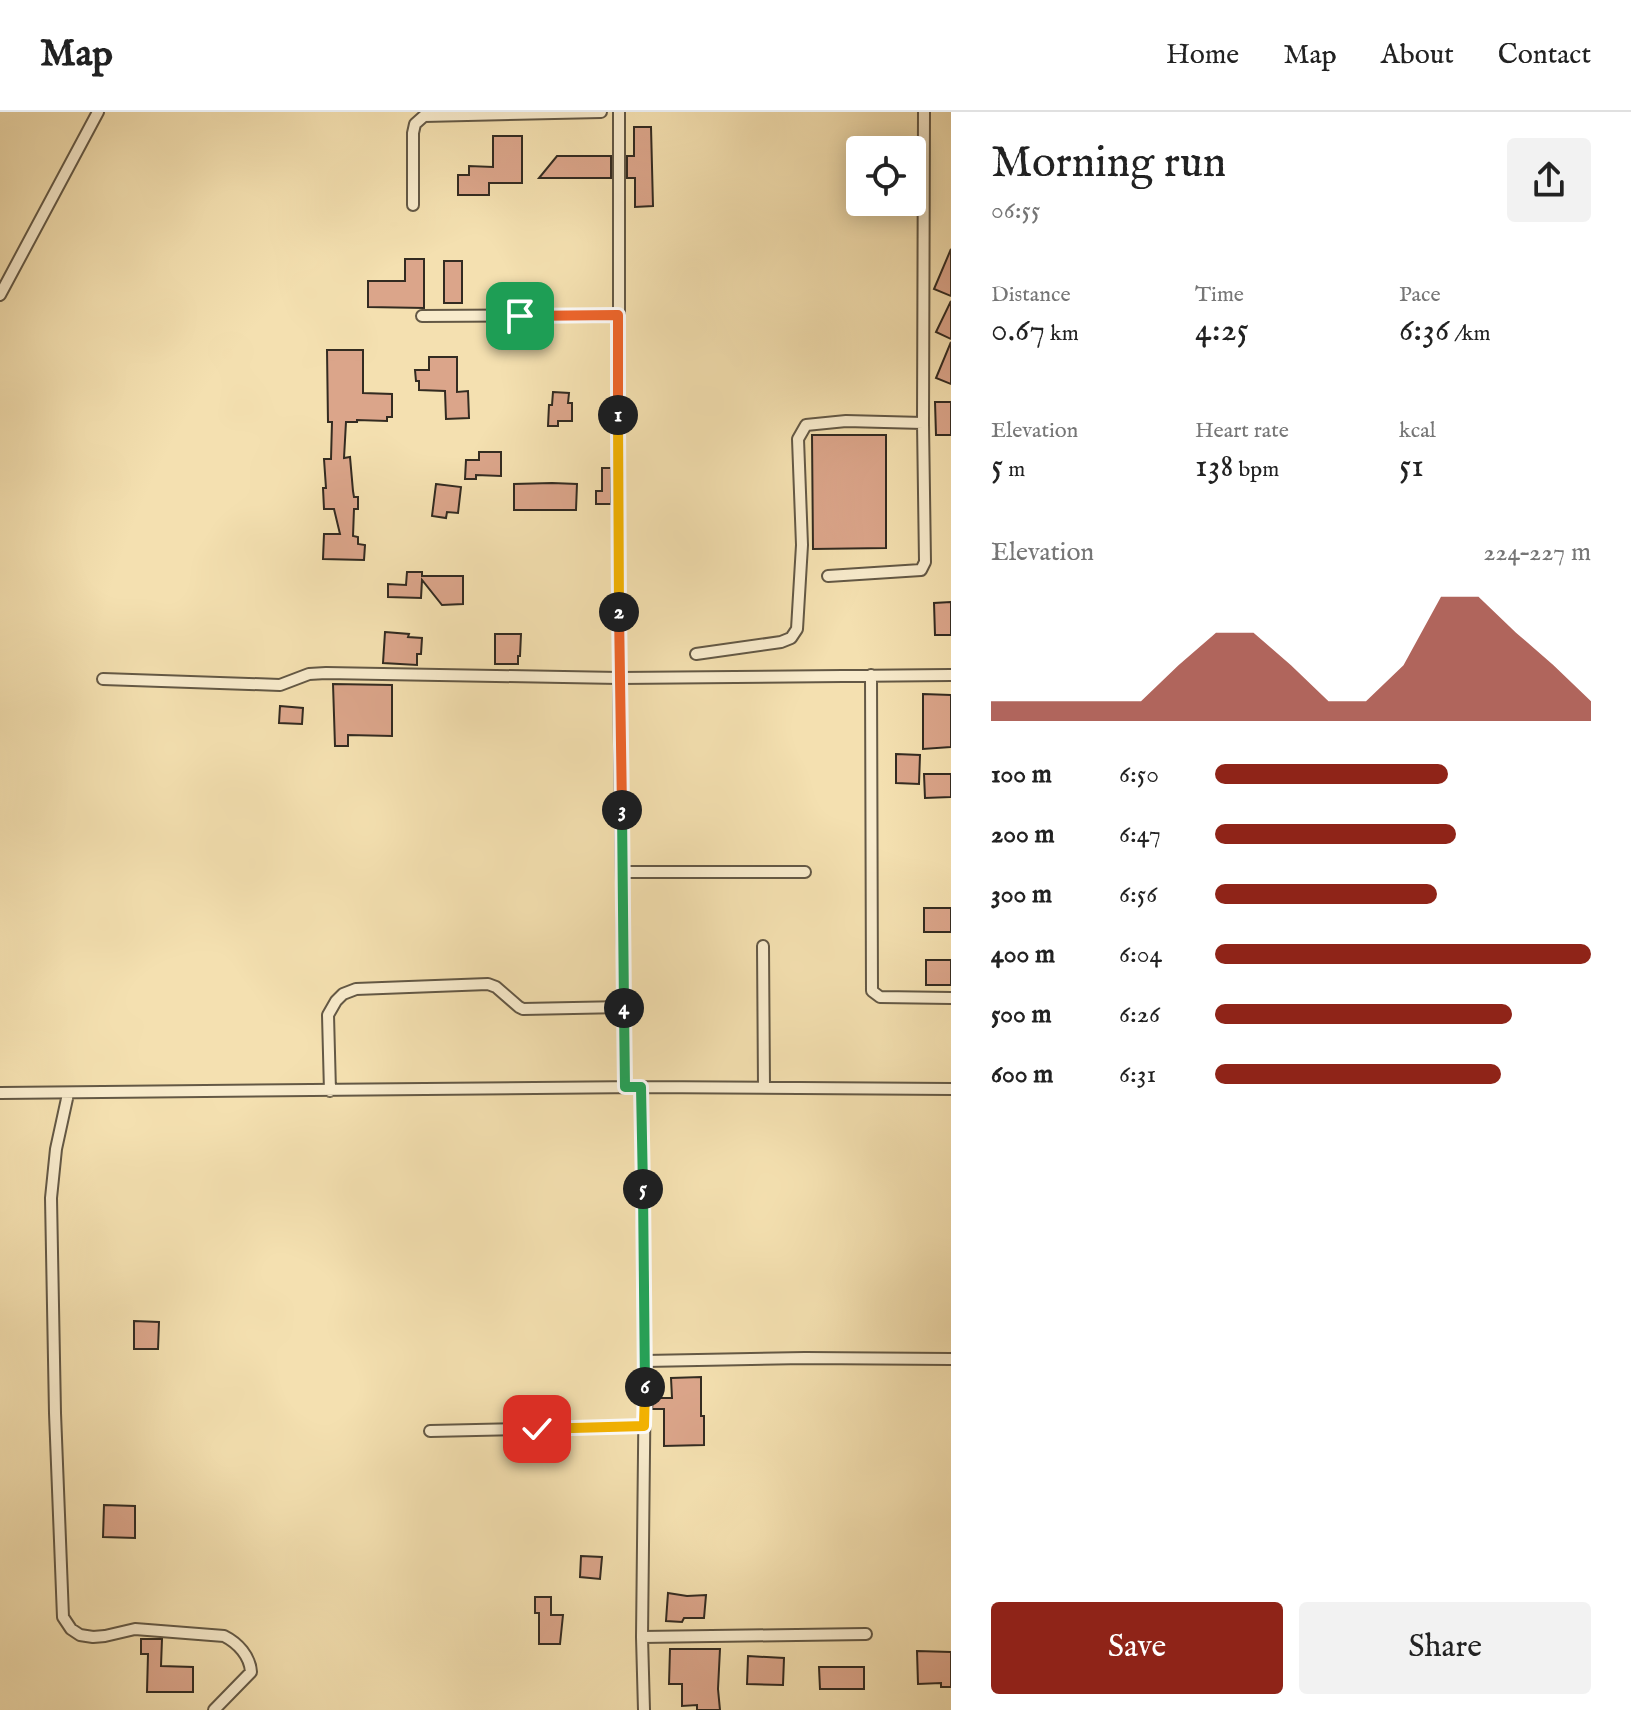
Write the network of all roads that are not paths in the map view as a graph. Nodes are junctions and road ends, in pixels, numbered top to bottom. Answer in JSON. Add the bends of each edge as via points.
{"nodes":[{"id":1,"x":98,"y":112,"type":"edge"},
{"id":2,"x":601,"y":112,"type":"edge"},
{"id":3,"x":619,"y":112,"type":"edge"},
{"id":4,"x":924,"y":112,"type":"edge"},
{"id":5,"x":413,"y":205,"type":"dead end"},
{"id":6,"x":0,"y":295,"type":"edge"},
{"id":7,"x":618,"y":315,"type":"junction"},
{"id":8,"x":422,"y":316,"type":"dead end"},
{"id":9,"x":923,"y":423,"type":"junction"},
{"id":10,"x":828,"y":576,"type":"dead end"},
{"id":11,"x":696,"y":654,"type":"dead end"},
{"id":12,"x":871,"y":675,"type":"junction"},
{"id":13,"x":951,"y":675,"type":"edge"},
{"id":14,"x":619,"y":678,"type":"junction"},
{"id":15,"x":103,"y":679,"type":"dead end"},
{"id":16,"x":623,"y":872,"type":"junction"},
{"id":17,"x":805,"y":872,"type":"dead end"},
{"id":18,"x":763,"y":946,"type":"dead end"},
{"id":19,"x":951,"y":998,"type":"edge"},
{"id":20,"x":624,"y":1007,"type":"junction"},
{"id":21,"x":625,"y":1087,"type":"junction"},
{"id":22,"x":641,"y":1087,"type":"junction"},
{"id":23,"x":764,"y":1087,"type":"junction"},
{"id":24,"x":951,"y":1089,"type":"edge"},
{"id":25,"x":330,"y":1091,"type":"junction"},
{"id":26,"x":0,"y":1093,"type":"edge"},
{"id":27,"x":68,"y":1094,"type":"junction"},
{"id":28,"x":951,"y":1359,"type":"edge"},
{"id":29,"x":645,"y":1361,"type":"junction"},
{"id":30,"x":644,"y":1426,"type":"junction"},
{"id":31,"x":430,"y":1431,"type":"dead end"},
{"id":32,"x":866,"y":1634,"type":"dead end"},
{"id":33,"x":642,"y":1637,"type":"junction"},
{"id":34,"x":214,"y":1710,"type":"edge"},
{"id":35,"x":644,"y":1710,"type":"edge"}],
"edges":[{"from":1,"to":6,"type":"street"},
{"from":2,"to":5,"type":"street","via":[[424,116],[413,133]]},
{"from":3,"to":7,"type":"street"},
{"from":4,"to":9,"type":"street"},
{"from":7,"to":8,"type":"street"},
{"from":7,"to":14,"type":"street"},
{"from":9,"to":10,"type":"street","via":[[921,570]]},
{"from":9,"to":11,"type":"street","via":[[806,425],[798,439],[802,545],[797,629],[781,642]]},
{"from":12,"to":13,"type":"street"},
{"from":12,"to":14,"type":"street"},
{"from":12,"to":19,"type":"street","via":[[872,991],[880,997]]},
{"from":14,"to":15,"type":"street","via":[[326,673],[280,685]]},
{"from":14,"to":16,"type":"street"},
{"from":16,"to":17,"type":"street"},
{"from":16,"to":20,"type":"street"},
{"from":18,"to":23,"type":"street"},
{"from":20,"to":21,"type":"street"},
{"from":20,"to":25,"type":"street","via":[[523,1009],[488,984],[356,989],[343,994],[328,1015]]},
{"from":21,"to":22,"type":"street"},
{"from":21,"to":25,"type":"street"},
{"from":22,"to":23,"type":"street"},
{"from":22,"to":29,"type":"street"},
{"from":23,"to":24,"type":"street"},
{"from":25,"to":27,"type":"street"},
{"from":26,"to":27,"type":"street"},
{"from":27,"to":34,"type":"street","via":[[51,1198],[63,1617],[71,1629],[93,1637],[135,1629],[235,1641],[250,1661],[251,1672]]},
{"from":28,"to":29,"type":"street"},
{"from":29,"to":30,"type":"street"},
{"from":30,"to":31,"type":"street"},
{"from":30,"to":33,"type":"street"},
{"from":32,"to":33,"type":"street"},
{"from":33,"to":35,"type":"street"}]}
